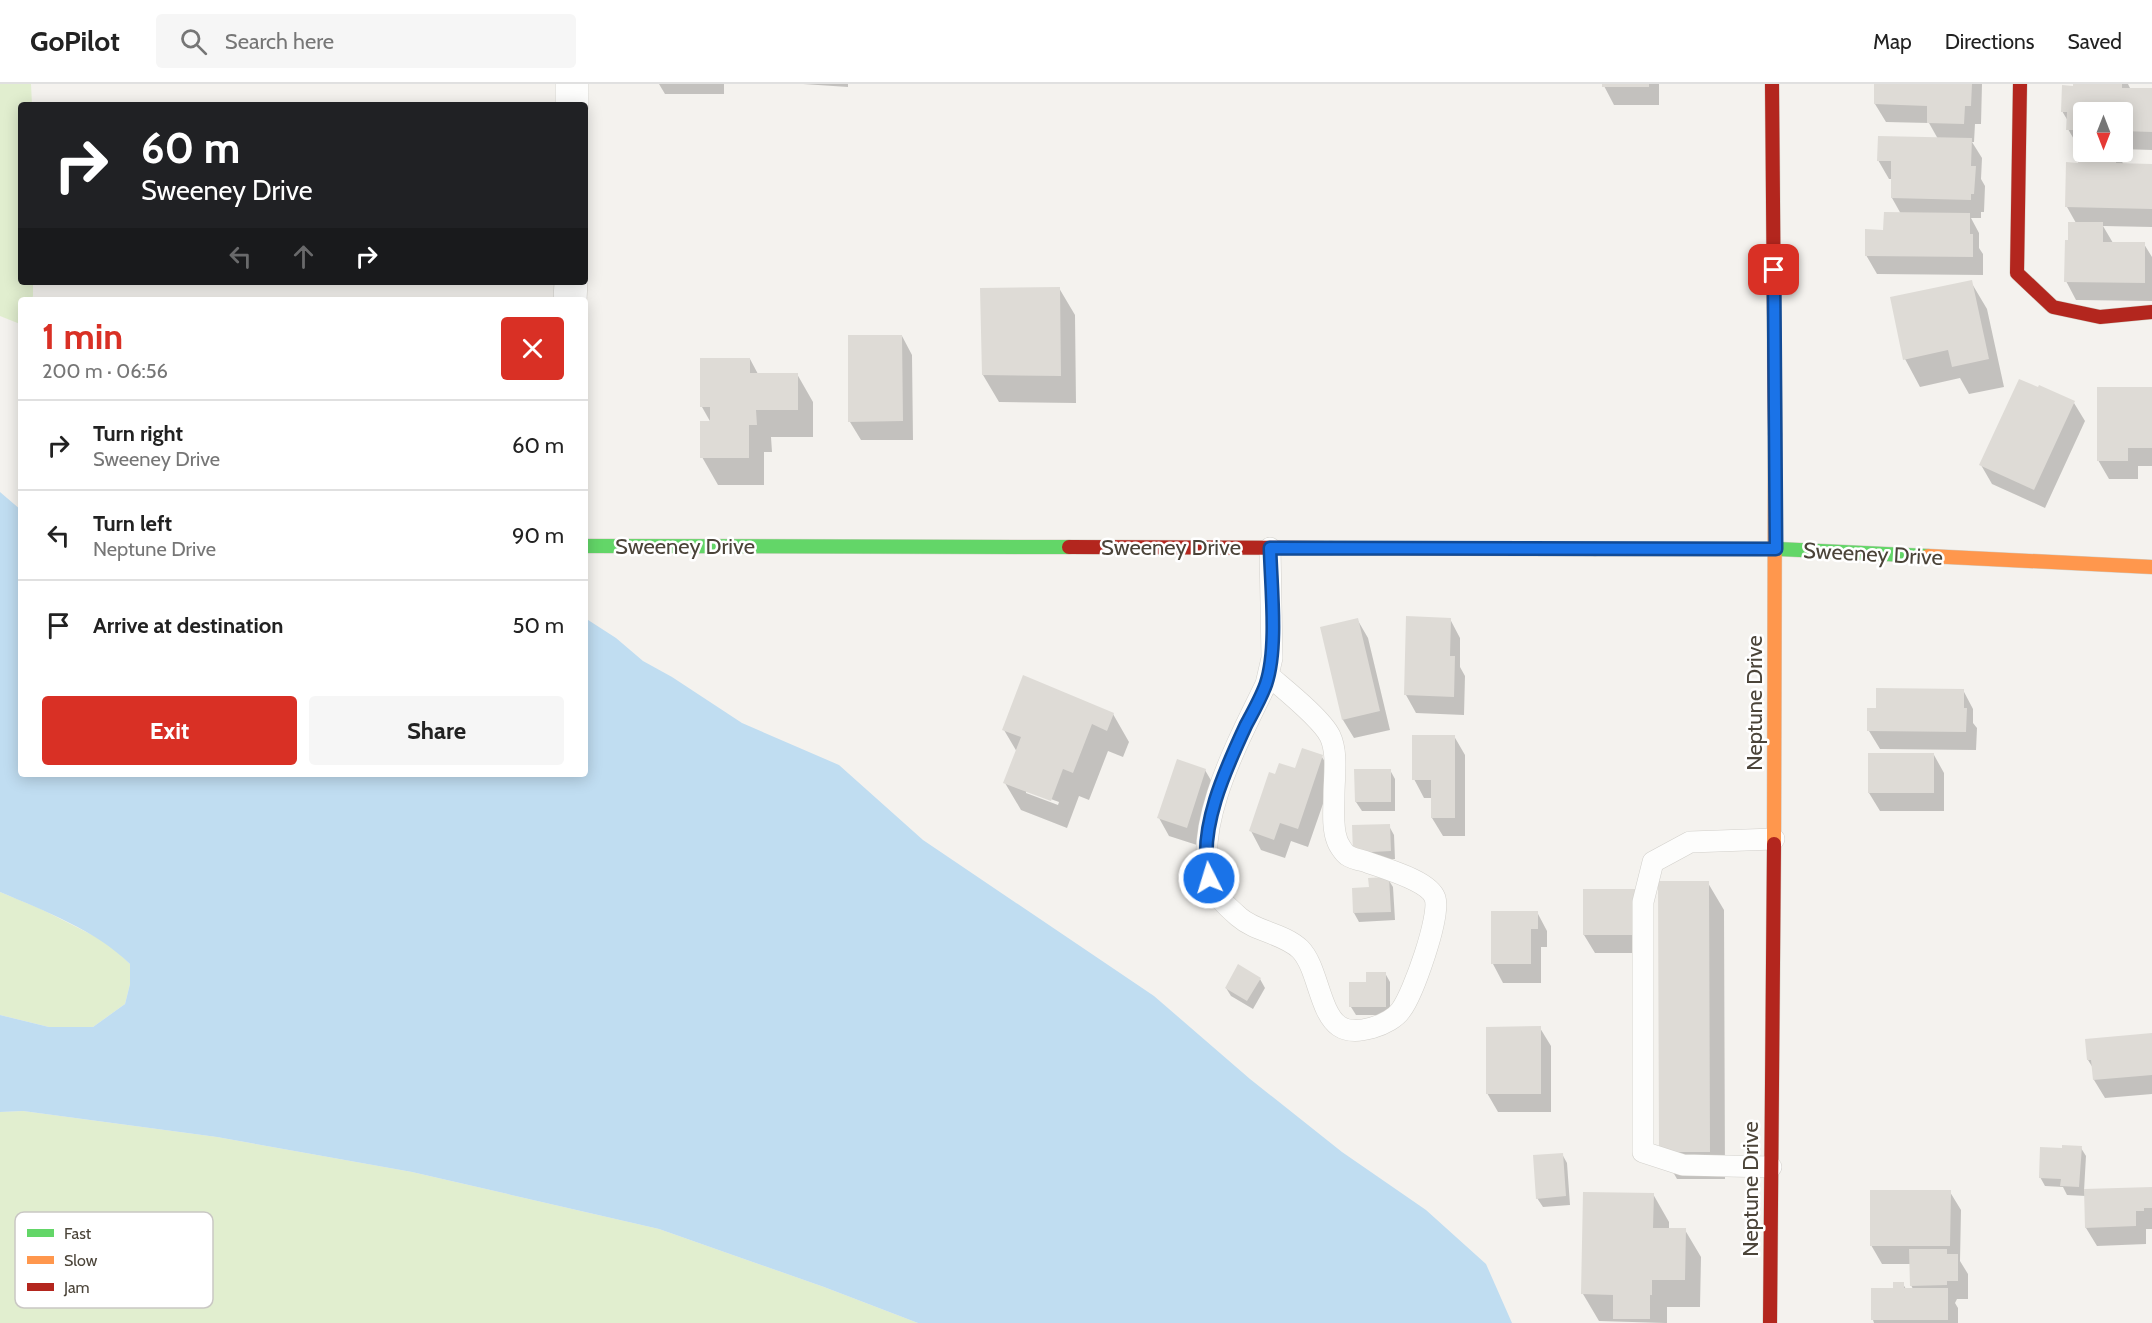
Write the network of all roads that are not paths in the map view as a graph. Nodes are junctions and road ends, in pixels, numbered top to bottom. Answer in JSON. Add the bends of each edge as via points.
{"nodes":[{"id":1,"x":572,"y":84,"type":"edge"},
{"id":2,"x":1772,"y":84,"type":"edge"},
{"id":3,"x":2020,"y":84,"type":"edge"},
{"id":4,"x":572,"y":102,"type":"edge"},
{"id":5,"x":2152,"y":312,"type":"edge"},
{"id":6,"x":588,"y":546,"type":"edge"},
{"id":7,"x":1270,"y":548,"type":"junction"},
{"id":8,"x":1776,"y":549,"type":"junction"},
{"id":9,"x":2152,"y":567,"type":"edge"},
{"id":10,"x":1268,"y":675,"type":"junction"},
{"id":11,"x":1774,"y":839,"type":"junction"},
{"id":12,"x":1771,"y":1167,"type":"junction"},
{"id":13,"x":1770,"y":1323,"type":"edge"}],
"edges":[{"from":1,"to":4,"type":"street"},
{"from":2,"to":8,"type":"street","name":"Neptune Drive"},
{"from":3,"to":5,"type":"street","via":[[2017,273],[2053,307],[2100,317]]},
{"from":6,"to":7,"type":"street","name":"Sweeney Drive"},
{"from":7,"to":8,"type":"street","name":"Sweeney Drive"},
{"from":7,"to":10,"type":"lane","via":[[1272,658]]},
{"from":8,"to":9,"type":"street","name":"Sweeney Drive"},
{"from":8,"to":11,"type":"street","name":"Neptune Drive"},
{"from":10,"to":10,"type":"lane","via":[[1210,815],[1206,866],[1213,890],[1241,919],[1300,949],[1326,1008],[1339,1026],[1359,1031],[1380,1026],[1401,1011],[1425,955],[1438,910],[1435,896],[1426,886],[1406,876],[1347,855],[1336,840],[1334,752],[1329,735],[1306,708]]},
{"from":11,"to":12,"type":"street","name":"Neptune Drive"},
{"from":11,"to":12,"type":"lane","via":[[1690,842],[1653,862],[1643,902],[1642,1152],[1683,1166]]},
{"from":12,"to":13,"type":"street","name":"Neptune Drive"}]}
